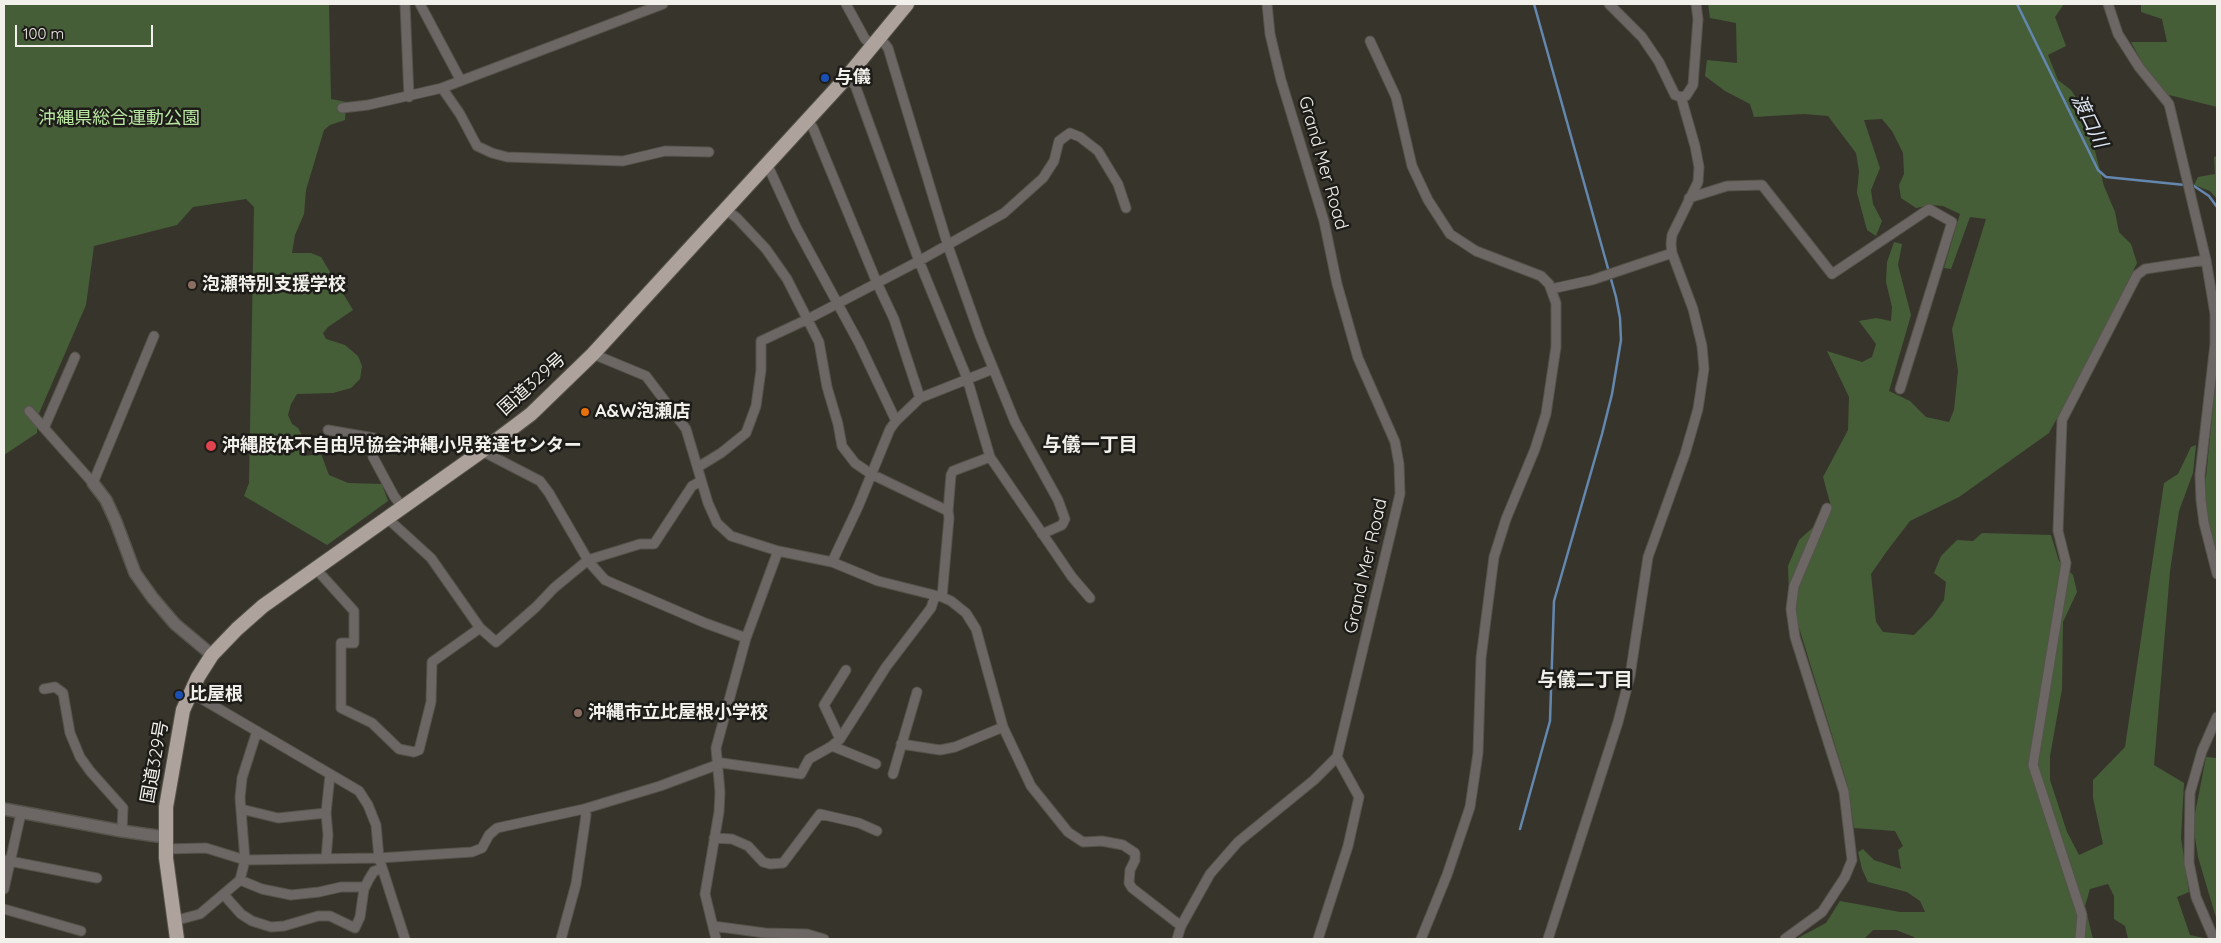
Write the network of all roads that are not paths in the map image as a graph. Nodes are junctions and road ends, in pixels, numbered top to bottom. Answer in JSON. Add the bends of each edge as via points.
{"nodes":[{"id":1,"x":405,"y":4,"type":"edge"},
{"id":2,"x":420,"y":4,"type":"edge"},
{"id":3,"x":663,"y":4,"type":"edge"},
{"id":4,"x":846,"y":4,"type":"edge"},
{"id":5,"x":907,"y":4,"type":"edge"},
{"id":6,"x":1267,"y":4,"type":"edge"},
{"id":7,"x":1609,"y":4,"type":"edge"},
{"id":8,"x":1696,"y":4,"type":"edge"},
{"id":9,"x":2108,"y":4,"type":"edge"},
{"id":10,"x":1370,"y":41,"type":"dead end"},
{"id":11,"x":877,"y":42,"type":"junction"},
{"id":12,"x":846,"y":78,"type":"junction"},
{"id":13,"x":461,"y":81,"type":"junction"},
{"id":14,"x":442,"y":88,"type":"junction"},
{"id":15,"x":409,"y":97,"type":"junction"},
{"id":16,"x":1680,"y":97,"type":"junction"},
{"id":17,"x":342,"y":108,"type":"dead end"},
{"id":18,"x":806,"y":120,"type":"junction"},
{"id":19,"x":709,"y":152,"type":"dead end"},
{"id":20,"x":767,"y":164,"type":"junction"},
{"id":21,"x":1689,"y":198,"type":"junction"},
{"id":22,"x":1126,"y":208,"type":"dead end"},
{"id":23,"x":725,"y":209,"type":"junction"},
{"id":24,"x":948,"y":246,"type":"junction"},
{"id":25,"x":1672,"y":253,"type":"junction"},
{"id":26,"x":2206,"y":260,"type":"junction"},
{"id":27,"x":919,"y":261,"type":"junction"},
{"id":28,"x":877,"y":283,"type":"junction"},
{"id":29,"x":1550,"y":289,"type":"junction"},
{"id":30,"x":836,"y":303,"type":"junction"},
{"id":31,"x":808,"y":319,"type":"junction"},
{"id":32,"x":154,"y":336,"type":"dead end"},
{"id":33,"x":2216,"y":344,"type":"edge"},
{"id":34,"x":593,"y":354,"type":"junction"},
{"id":35,"x":75,"y":357,"type":"dead end"},
{"id":36,"x":993,"y":369,"type":"junction"},
{"id":37,"x":966,"y":378,"type":"junction"},
{"id":38,"x":1900,"y":388,"type":"dead end"},
{"id":39,"x":920,"y":398,"type":"junction"},
{"id":40,"x":29,"y":411,"type":"dead end"},
{"id":41,"x":896,"y":421,"type":"junction"},
{"id":42,"x":44,"y":428,"type":"junction"},
{"id":43,"x":328,"y":430,"type":"dead end"},
{"id":44,"x":482,"y":451,"type":"junction"},
{"id":45,"x":990,"y":457,"type":"junction"},
{"id":46,"x":698,"y":466,"type":"junction"},
{"id":47,"x":871,"y":474,"type":"junction"},
{"id":48,"x":702,"y":481,"type":"junction"},
{"id":49,"x":93,"y":483,"type":"junction"},
{"id":50,"x":402,"y":506,"type":"junction"},
{"id":51,"x":1827,"y":508,"type":"dead end"},
{"id":52,"x":948,"y":511,"type":"junction"},
{"id":53,"x":386,"y":518,"type":"junction"},
{"id":54,"x":1042,"y":534,"type":"junction"},
{"id":55,"x":778,"y":551,"type":"junction"},
{"id":56,"x":588,"y":560,"type":"junction"},
{"id":57,"x":832,"y":562,"type":"junction"},
{"id":58,"x":316,"y":569,"type":"junction"},
{"id":59,"x":2217,"y":574,"type":"edge"},
{"id":60,"x":938,"y":596,"type":"junction"},
{"id":61,"x":1090,"y":598,"type":"dead end"},
{"id":62,"x":480,"y":628,"type":"junction"},
{"id":63,"x":746,"y":638,"type":"junction"},
{"id":64,"x":212,"y":655,"type":"junction"},
{"id":65,"x":846,"y":670,"type":"dead end"},
{"id":66,"x":44,"y":689,"type":"dead end"},
{"id":67,"x":190,"y":692,"type":"junction"},
{"id":68,"x":916,"y":692,"type":"dead end"},
{"id":69,"x":2217,"y":717,"type":"edge"},
{"id":70,"x":1003,"y":727,"type":"junction"},
{"id":71,"x":257,"y":731,"type":"junction"},
{"id":72,"x":840,"y":738,"type":"junction"},
{"id":73,"x":901,"y":744,"type":"junction"},
{"id":74,"x":832,"y":746,"type":"junction"},
{"id":75,"x":1337,"y":757,"type":"junction"},
{"id":76,"x":876,"y":764,"type":"dead end"},
{"id":77,"x":717,"y":765,"type":"junction"},
{"id":78,"x":893,"y":774,"type":"dead end"},
{"id":79,"x":330,"y":775,"type":"junction"},
{"id":80,"x":4,"y":809,"type":"edge"},
{"id":81,"x":241,"y":809,"type":"junction"},
{"id":82,"x":584,"y":809,"type":"junction"},
{"id":83,"x":22,"y":813,"type":"junction"},
{"id":84,"x":326,"y":813,"type":"junction"},
{"id":85,"x":877,"y":831,"type":"dead end"},
{"id":86,"x":122,"y":832,"type":"junction"},
{"id":87,"x":714,"y":838,"type":"junction"},
{"id":88,"x":165,"y":843,"type":"junction"},
{"id":89,"x":379,"y":858,"type":"junction"},
{"id":90,"x":326,"y":859,"type":"junction"},
{"id":91,"x":7,"y":860,"type":"edge"},
{"id":92,"x":245,"y":860,"type":"junction"},
{"id":93,"x":382,"y":869,"type":"junction"},
{"id":94,"x":97,"y":878,"type":"dead end"},
{"id":95,"x":240,"y":880,"type":"junction"},
{"id":96,"x":365,"y":887,"type":"junction"},
{"id":97,"x":4,"y":890,"type":"edge"},
{"id":98,"x":224,"y":895,"type":"junction"},
{"id":99,"x":4,"y":909,"type":"edge"},
{"id":100,"x":174,"y":922,"type":"junction"},
{"id":101,"x":713,"y":926,"type":"junction"},
{"id":102,"x":1181,"y":926,"type":"junction"},
{"id":103,"x":81,"y":931,"type":"dead end"},
{"id":104,"x":177,"y":939,"type":"edge"},
{"id":105,"x":405,"y":939,"type":"edge"},
{"id":106,"x":560,"y":939,"type":"edge"},
{"id":107,"x":716,"y":939,"type":"edge"},
{"id":108,"x":824,"y":939,"type":"edge"},
{"id":109,"x":1177,"y":939,"type":"edge"},
{"id":110,"x":1318,"y":939,"type":"edge"},
{"id":111,"x":1421,"y":939,"type":"edge"},
{"id":112,"x":1548,"y":939,"type":"edge"},
{"id":113,"x":1785,"y":939,"type":"edge"},
{"id":114,"x":2080,"y":939,"type":"edge"},
{"id":115,"x":2214,"y":939,"type":"edge"}],
"edges":[{"from":1,"to":15,"type":"street"},
{"from":2,"to":13,"type":"street"},
{"from":3,"to":13,"type":"street"},
{"from":4,"to":11,"type":"street","via":[[865,39]]},
{"from":5,"to":11,"type":"highway","name":"国道329号"},
{"from":6,"to":75,"type":"street","name":"Grand Mer Road","via":[[1277,62],[1324,221],[1337,284],[1358,358],[1395,442],[1399,464],[1400,494],[1392,534]]},
{"from":7,"to":16,"type":"street","via":[[1642,37],[1675,95]]},
{"from":8,"to":16,"type":"street","via":[[1698,19],[1693,85],[1686,96]]},
{"from":9,"to":26,"type":"street","via":[[2118,34],[2169,104]]},
{"from":10,"to":29,"type":"street","via":[[1396,97],[1412,166],[1428,200],[1450,234],[1476,251],[1541,276]]},
{"from":11,"to":12,"type":"highway","name":"国道329号"},
{"from":11,"to":24,"type":"street","via":[[888,48]]},
{"from":12,"to":18,"type":"highway","name":"国道329号"},
{"from":12,"to":27,"type":"street","via":[[855,85]]},
{"from":13,"to":14,"type":"street"},
{"from":14,"to":15,"type":"street"},
{"from":14,"to":19,"type":"street","via":[[477,146],[507,157],[623,161],[665,152]]},
{"from":15,"to":17,"type":"street"},
{"from":16,"to":21,"type":"street","via":[[1699,167],[1698,182]]},
{"from":18,"to":20,"type":"highway","name":"国道329号"},
{"from":18,"to":28,"type":"street","via":[[813,128]]},
{"from":20,"to":23,"type":"highway","name":"国道329号"},
{"from":20,"to":30,"type":"street"},
{"from":21,"to":25,"type":"street","via":[[1672,235]]},
{"from":21,"to":38,"type":"street","via":[[1728,186],[1762,185],[1832,274],[1929,209],[1952,222]]},
{"from":22,"to":24,"type":"street","via":[[1118,184],[1098,151],[1070,133],[1059,141],[1054,161],[1043,178],[1004,214]]},
{"from":23,"to":31,"type":"street","via":[[766,249],[787,279]]},
{"from":23,"to":34,"type":"highway","name":"国道329号"},
{"from":24,"to":27,"type":"street"},
{"from":24,"to":36,"type":"street"},
{"from":25,"to":29,"type":"street","via":[[1592,280]]},
{"from":25,"to":112,"type":"street","via":[[1693,309],[1702,346],[1704,369],[1698,409],[1648,557],[1630,676],[1618,722]]},
{"from":26,"to":33,"type":"street","via":[[2216,314]]},
{"from":26,"to":114,"type":"street","via":[[2145,269],[2137,275],[2062,420],[2058,531],[2066,563],[2033,765],[2082,915]]},
{"from":27,"to":28,"type":"street"},
{"from":27,"to":37,"type":"street"},
{"from":28,"to":30,"type":"street"},
{"from":28,"to":39,"type":"street","via":[[894,319]]},
{"from":29,"to":111,"type":"street","via":[[1556,303],[1551,393],[1535,449],[1506,518],[1494,557],[1481,658],[1478,753],[1470,807]]},
{"from":30,"to":31,"type":"street"},
{"from":30,"to":41,"type":"street"},
{"from":31,"to":46,"type":"street","via":[[761,340],[756,406],[746,433],[721,454]]},
{"from":31,"to":47,"type":"street","via":[[819,342],[842,446],[855,463]]},
{"from":32,"to":49,"type":"street"},
{"from":33,"to":59,"type":"street","via":[[2200,475],[2204,523]]},
{"from":34,"to":44,"type":"highway","name":"国道329号","via":[[531,414]]},
{"from":34,"to":46,"type":"street","via":[[646,376],[686,429]]},
{"from":35,"to":42,"type":"street"},
{"from":36,"to":37,"type":"street"},
{"from":36,"to":54,"type":"street","via":[[1014,422],[1058,500],[1065,519],[1062,525]]},
{"from":37,"to":39,"type":"street"},
{"from":37,"to":45,"type":"street"},
{"from":39,"to":41,"type":"street"},
{"from":40,"to":42,"type":"street"},
{"from":41,"to":47,"type":"street"},
{"from":42,"to":49,"type":"street"},
{"from":43,"to":50,"type":"street","via":[[374,438],[373,457]]},
{"from":44,"to":50,"type":"highway","name":"国道329号"},
{"from":44,"to":56,"type":"street","via":[[540,481]]},
{"from":45,"to":52,"type":"street","via":[[953,471]]},
{"from":45,"to":54,"type":"street"},
{"from":46,"to":48,"type":"street"},
{"from":47,"to":52,"type":"street"},
{"from":47,"to":57,"type":"street"},
{"from":48,"to":55,"type":"street","via":[[717,523],[731,536]]},
{"from":48,"to":56,"type":"street","via":[[692,486],[654,544],[640,544]]},
{"from":49,"to":64,"type":"street","via":[[106,500],[135,573],[175,624]]},
{"from":50,"to":53,"type":"highway","name":"国道329号"},
{"from":51,"to":113,"type":"street","via":[[1794,586],[1791,609],[1795,637],[1844,792],[1852,860],[1822,912]]},
{"from":52,"to":60,"type":"street","via":[[950,518]]},
{"from":53,"to":58,"type":"highway","name":"国道329号"},
{"from":53,"to":62,"type":"street","via":[[431,558]]},
{"from":54,"to":61,"type":"street"},
{"from":55,"to":57,"type":"street"},
{"from":55,"to":63,"type":"street"},
{"from":56,"to":62,"type":"street","via":[[496,642]]},
{"from":56,"to":63,"type":"street","via":[[606,580]]},
{"from":57,"to":60,"type":"street","via":[[878,581]]},
{"from":58,"to":62,"type":"street","via":[[354,611],[354,643],[342,643],[341,708],[372,723],[399,749],[419,750],[431,702],[432,662]]},
{"from":58,"to":64,"type":"highway","name":"国道329号","via":[[249,617]]},
{"from":60,"to":70,"type":"street","via":[[966,613],[976,629]]},
{"from":60,"to":72,"type":"street"},
{"from":63,"to":77,"type":"street","via":[[716,748]]},
{"from":64,"to":67,"type":"highway","name":"国道329号"},
{"from":65,"to":72,"type":"street","via":[[824,704]]},
{"from":66,"to":86,"type":"street","via":[[55,687],[62,693],[70,733],[80,757],[123,808]]},
{"from":67,"to":71,"type":"street"},
{"from":67,"to":88,"type":"highway","name":"国道329号","via":[[169,781]]},
{"from":68,"to":73,"type":"street"},
{"from":69,"to":115,"type":"street","via":[[2202,751],[2190,793],[2189,862],[2196,898]]},
{"from":70,"to":73,"type":"street","via":[[940,750]]},
{"from":70,"to":102,"type":"street","via":[[1031,786],[1068,832],[1083,842],[1123,845],[1135,853],[1130,870],[1132,888]]},
{"from":71,"to":79,"type":"street"},
{"from":71,"to":81,"type":"street","via":[[242,778]]},
{"from":72,"to":74,"type":"street"},
{"from":73,"to":78,"type":"street"},
{"from":74,"to":76,"type":"street"},
{"from":74,"to":77,"type":"street","via":[[809,759],[801,774],[722,763]]},
{"from":75,"to":102,"type":"street","via":[[1238,842],[1210,874]]},
{"from":75,"to":110,"type":"street","via":[[1359,797],[1348,846]]},
{"from":77,"to":82,"type":"street"},
{"from":77,"to":87,"type":"street","via":[[720,792]]},
{"from":79,"to":84,"type":"street"},
{"from":79,"to":89,"type":"street","via":[[359,790],[368,805],[376,825]]},
{"from":80,"to":83,"type":"street"},
{"from":81,"to":84,"type":"street","via":[[278,818]]},
{"from":81,"to":92,"type":"street"},
{"from":82,"to":89,"type":"street","via":[[497,828],[482,848],[472,852]]},
{"from":82,"to":106,"type":"street","via":[[586,815],[576,884]]},
{"from":83,"to":86,"type":"street"},
{"from":83,"to":91,"type":"street"},
{"from":84,"to":90,"type":"street"},
{"from":85,"to":87,"type":"street","via":[[859,823],[820,814],[782,863],[770,864],[763,862],[748,846],[732,839]]},
{"from":86,"to":88,"type":"street"},
{"from":87,"to":101,"type":"street","via":[[705,894]]},
{"from":88,"to":92,"type":"street","via":[[206,848]]},
{"from":88,"to":100,"type":"highway","name":"国道329号"},
{"from":89,"to":90,"type":"street"},
{"from":89,"to":93,"type":"street"},
{"from":90,"to":92,"type":"street"},
{"from":91,"to":94,"type":"street"},
{"from":91,"to":97,"type":"street"},
{"from":92,"to":95,"type":"street"},
{"from":93,"to":96,"type":"street","via":[[374,872]]},
{"from":93,"to":105,"type":"street"},
{"from":95,"to":96,"type":"street","via":[[291,895],[341,887]]},
{"from":95,"to":98,"type":"street"},
{"from":96,"to":98,"type":"street","via":[[360,917],[354,928],[330,916],[271,926],[241,914]]},
{"from":98,"to":100,"type":"street","via":[[200,914]]},
{"from":99,"to":103,"type":"street"},
{"from":100,"to":104,"type":"highway","name":"国道329号"},
{"from":101,"to":107,"type":"street"},
{"from":101,"to":108,"type":"street","via":[[765,933],[807,934]]},
{"from":102,"to":109,"type":"street"}]}
